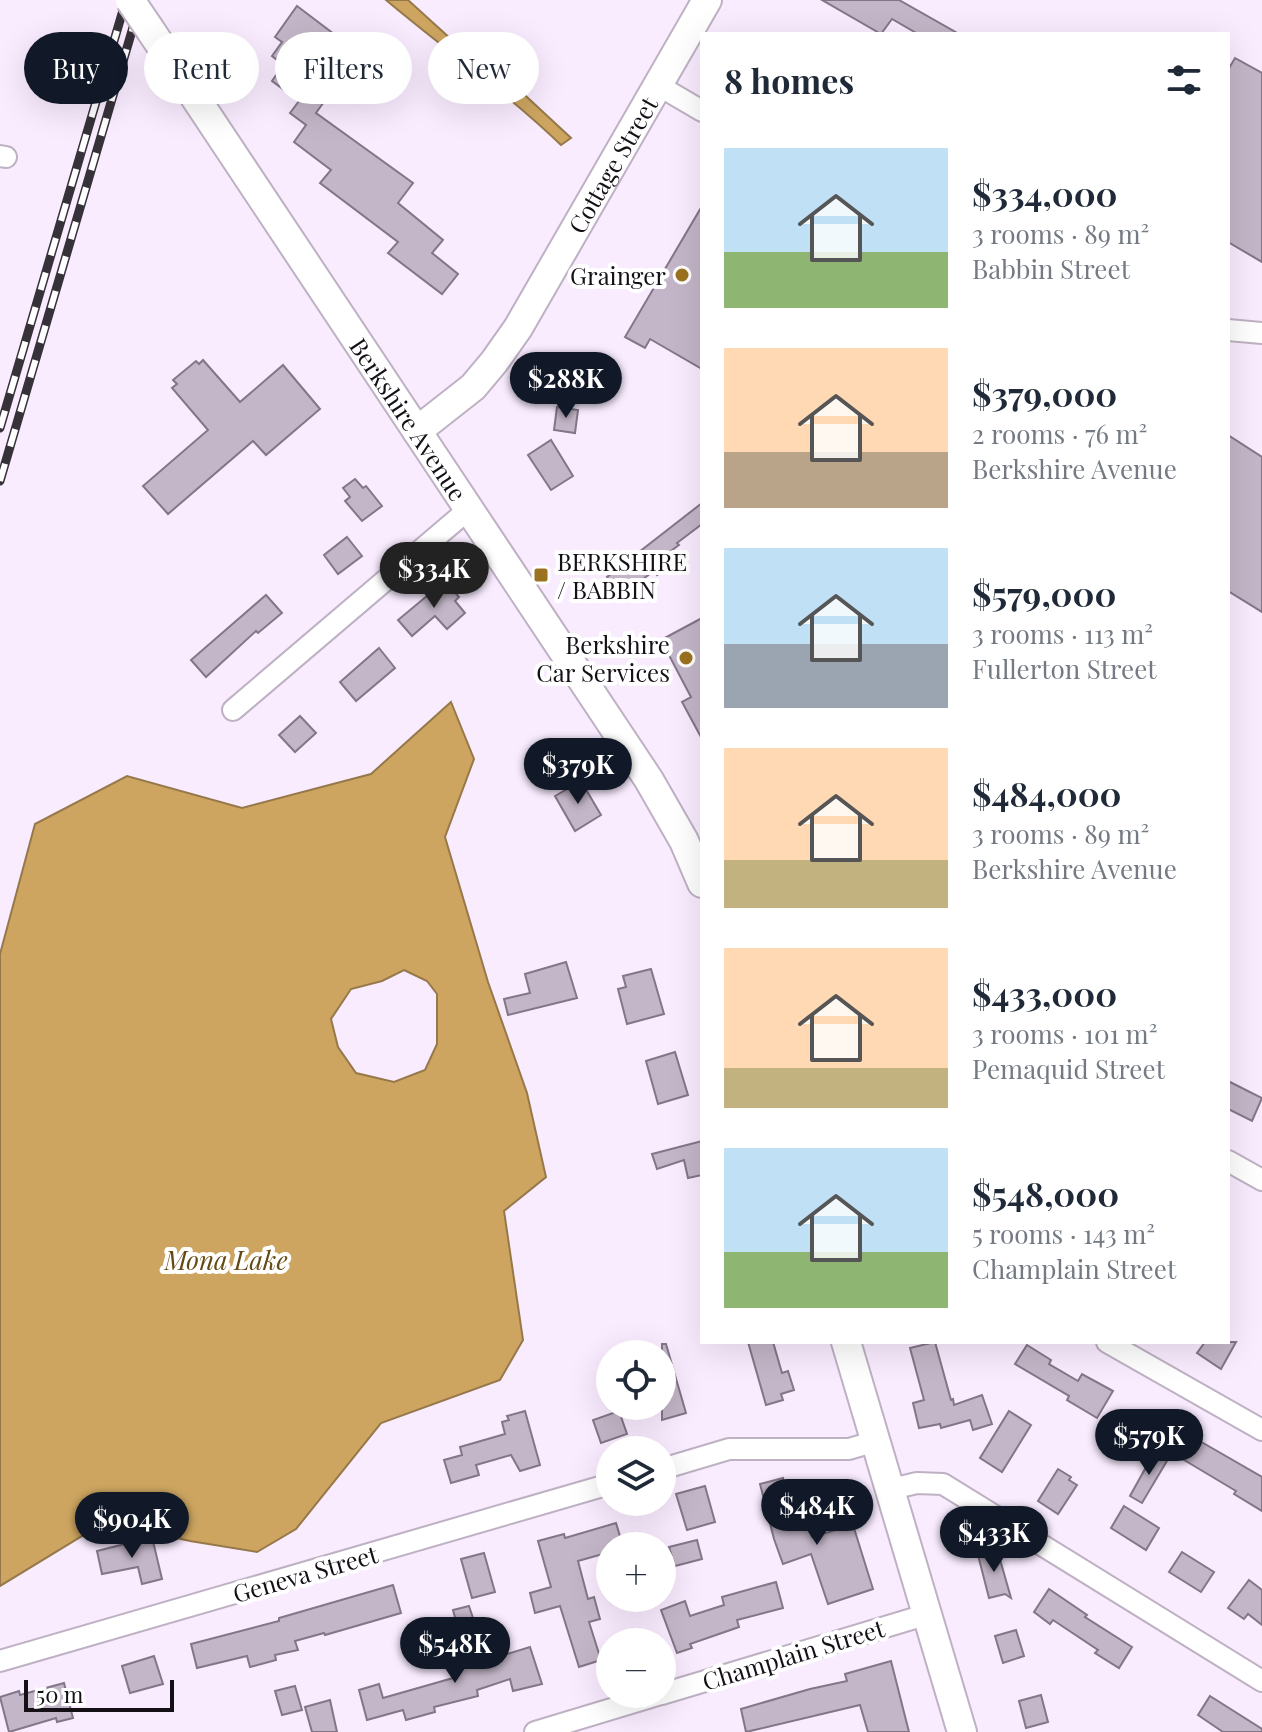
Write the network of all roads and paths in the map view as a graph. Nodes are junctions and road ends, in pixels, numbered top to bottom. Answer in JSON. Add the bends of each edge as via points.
{"nodes":[{"id":1,"x":130,"y":0,"type":"edge"},
{"id":2,"x":707,"y":0,"type":"edge"},
{"id":3,"x":656,"y":84,"type":"junction"},
{"id":4,"x":700,"y":110,"type":"edge"},
{"id":5,"x":1230,"y":330,"type":"edge"},
{"id":6,"x":1262,"y":333,"type":"edge"},
{"id":7,"x":417,"y":431,"type":"junction"},
{"id":8,"x":469,"y":509,"type":"junction"},
{"id":9,"x":233,"y":710,"type":"dead end"},
{"id":10,"x":700,"y":878,"type":"edge"},
{"id":11,"x":1230,"y":1162,"type":"edge"},
{"id":12,"x":1262,"y":1180,"type":"edge"},
{"id":13,"x":847,"y":1344,"type":"edge"},
{"id":14,"x":1111,"y":1344,"type":"edge"},
{"id":15,"x":1262,"y":1430,"type":"edge"},
{"id":16,"x":876,"y":1441,"type":"junction"},
{"id":17,"x":676,"y":1465,"type":"edge"},
{"id":18,"x":596,"y":1488,"type":"edge"},
{"id":19,"x":891,"y":1489,"type":"junction"},
{"id":20,"x":925,"y":1615,"type":"junction"},
{"id":21,"x":0,"y":1661,"type":"edge"},
{"id":22,"x":1262,"y":1681,"type":"edge"},
{"id":23,"x":676,"y":1690,"type":"edge"},
{"id":24,"x":615,"y":1708,"type":"edge"},
{"id":25,"x":535,"y":1732,"type":"edge"},
{"id":26,"x":962,"y":1732,"type":"edge"}],
"edges":[{"from":1,"to":7,"type":"main road","name":"Berkshire Avenue","bridge":true},
{"from":2,"to":3,"type":"main road","name":"Cottage Street"},
{"from":3,"to":4,"type":"street"},
{"from":3,"to":7,"type":"main road","name":"Cottage Street","via":[[518,328],[473,387]]},
{"from":5,"to":6,"type":"street"},
{"from":7,"to":8,"type":"main road","name":"Berkshire Avenue"},
{"from":8,"to":9,"type":"street"},
{"from":8,"to":10,"type":"main road","name":"Berkshire Avenue","via":[[649,780]]},
{"from":11,"to":12,"type":"street"},
{"from":13,"to":16,"type":"main road"},
{"from":14,"to":15,"type":"street"},
{"from":16,"to":17,"type":"street","via":[[849,1449],[729,1449]]},
{"from":16,"to":19,"type":"main road"},
{"from":18,"to":21,"type":"street","name":"Geneva Street"},
{"from":19,"to":20,"type":"main road"},
{"from":19,"to":22,"type":"street","via":[[943,1484]]},
{"from":20,"to":23,"type":"street","name":"Champlain Street"},
{"from":20,"to":26,"type":"main road"},
{"from":24,"to":25,"type":"street","name":"Champlain Street"}]}
